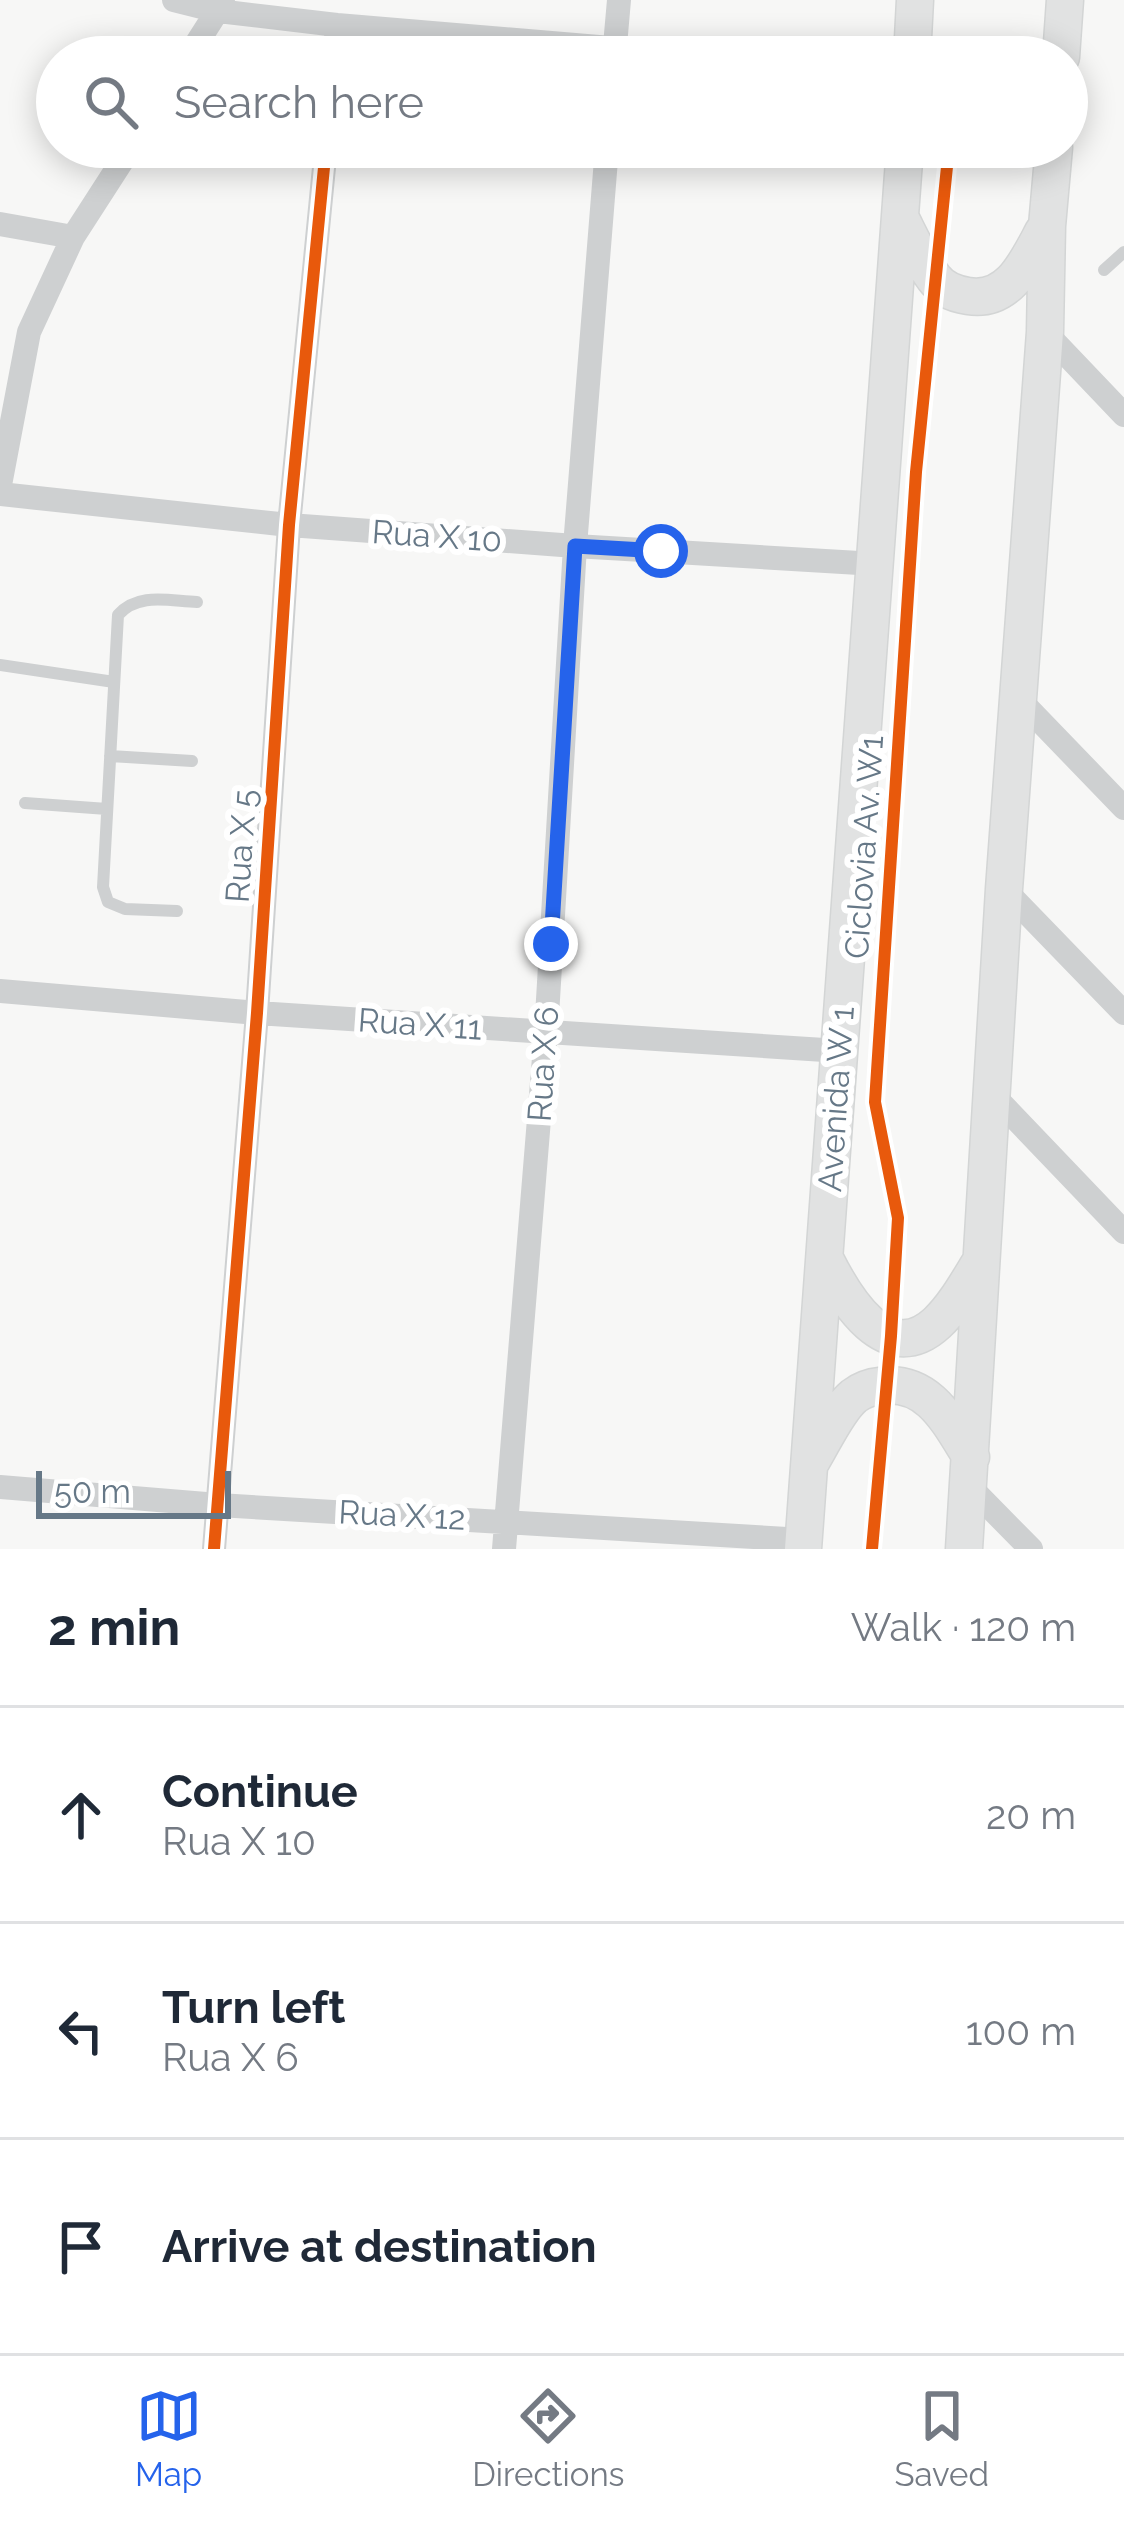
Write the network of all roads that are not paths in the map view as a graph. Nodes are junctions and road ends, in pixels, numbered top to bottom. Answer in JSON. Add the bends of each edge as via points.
{"nodes":[{"id":1,"x":174,"y":0,"type":"edge"},
{"id":2,"x":619,"y":0,"type":"edge"},
{"id":3,"x":915,"y":0,"type":"edge"},
{"id":4,"x":1065,"y":0,"type":"edge"},
{"id":5,"x":221,"y":5,"type":"edge"},
{"id":6,"x":337,"y":25,"type":"junction"},
{"id":7,"x":201,"y":36,"type":"edge"},
{"id":8,"x":336,"y":36,"type":"edge"},
{"id":9,"x":450,"y":36,"type":"edge"},
{"id":10,"x":616,"y":36,"type":"edge"},
{"id":11,"x":913,"y":36,"type":"edge"},
{"id":12,"x":1062,"y":36,"type":"edge"},
{"id":13,"x":117,"y":168,"type":"edge"},
{"id":14,"x":324,"y":168,"type":"edge"},
{"id":15,"x":605,"y":168,"type":"edge"},
{"id":16,"x":903,"y":168,"type":"edge"},
{"id":17,"x":1052,"y":168,"type":"edge"},
{"id":18,"x":899,"y":216,"type":"junction"},
{"id":19,"x":0,"y":224,"type":"edge"},
{"id":20,"x":1047,"y":226,"type":"junction"},
{"id":21,"x":73,"y":237,"type":"junction"},
{"id":22,"x":1124,"y":252,"type":"edge"},
{"id":23,"x":1104,"y":270,"type":"dead end"},
{"id":24,"x":1045,"y":332,"type":"junction"},
{"id":25,"x":1124,"y":415,"type":"edge"},
{"id":26,"x":0,"y":489,"type":"edge"},
{"id":27,"x":290,"y":525,"type":"junction"},
{"id":28,"x":575,"y":546,"type":"junction"},
{"id":29,"x":876,"y":564,"type":"junction"},
{"id":30,"x":197,"y":602,"type":"dead end"},
{"id":31,"x":0,"y":665,"type":"edge"},
{"id":32,"x":114,"y":682,"type":"junction"},
{"id":33,"x":1017,"y":697,"type":"junction"},
{"id":34,"x":110,"y":756,"type":"junction"},
{"id":35,"x":192,"y":761,"type":"dead end"},
{"id":36,"x":25,"y":803,"type":"dead end"},
{"id":37,"x":1124,"y":808,"type":"edge"},
{"id":38,"x":107,"y":809,"type":"junction"},
{"id":39,"x":1004,"y":889,"type":"junction"},
{"id":40,"x":177,"y":911,"type":"dead end"},
{"id":41,"x":0,"y":991,"type":"edge"},
{"id":42,"x":257,"y":1013,"type":"junction"},
{"id":43,"x":1124,"y":1013,"type":"edge"},
{"id":44,"x":546,"y":1033,"type":"junction"},
{"id":45,"x":840,"y":1051,"type":"junction"},
{"id":46,"x":991,"y":1093,"type":"junction"},
{"id":47,"x":1124,"y":1232,"type":"edge"},
{"id":48,"x":825,"y":1259,"type":"junction"},
{"id":49,"x":982,"y":1261,"type":"junction"},
{"id":50,"x":810,"y":1463,"type":"junction"},
{"id":51,"x":970,"y":1472,"type":"junction"},
{"id":52,"x":0,"y":1487,"type":"edge"},
{"id":53,"x":218,"y":1504,"type":"junction"},
{"id":54,"x":506,"y":1520,"type":"junction"},
{"id":55,"x":803,"y":1544,"type":"edge"},
{"id":56,"x":214,"y":1549,"type":"edge"},
{"id":57,"x":504,"y":1549,"type":"edge"},
{"id":58,"x":964,"y":1549,"type":"edge"},
{"id":59,"x":1030,"y":1549,"type":"edge"}],
"edges":[{"from":1,"to":5,"type":"street"},
{"from":2,"to":10,"type":"street"},
{"from":3,"to":11,"type":"main road"},
{"from":4,"to":12,"type":"main road"},
{"from":5,"to":6,"type":"street"},
{"from":5,"to":7,"type":"street"},
{"from":6,"to":8,"type":"street"},
{"from":6,"to":9,"type":"street"},
{"from":13,"to":21,"type":"street"},
{"from":14,"to":27,"type":"street","name":"Rua X 5"},
{"from":15,"to":28,"type":"street","name":"Rua X 6"},
{"from":16,"to":18,"type":"main road","name":"Avenida W 1"},
{"from":17,"to":20,"type":"main road"},
{"from":18,"to":20,"type":"main road","via":[[938,284],[979,297],[1018,276]]},
{"from":18,"to":29,"type":"main road","name":"Avenida W 1"},
{"from":19,"to":21,"type":"street"},
{"from":20,"to":24,"type":"main road"},
{"from":21,"to":26,"type":"street","via":[[29,332]]},
{"from":22,"to":23,"type":"lane"},
{"from":24,"to":25,"type":"street"},
{"from":24,"to":33,"type":"main road"},
{"from":26,"to":27,"type":"street","name":"Rua X 10"},
{"from":27,"to":28,"type":"street","name":"Rua X 10"},
{"from":27,"to":42,"type":"street","name":"Rua X 5"},
{"from":28,"to":29,"type":"street","name":"Rua X 10"},
{"from":28,"to":44,"type":"street","name":"Rua X 6"},
{"from":29,"to":45,"type":"main road","name":"Avenida W 1"},
{"from":30,"to":32,"type":"lane","via":[[129,603],[118,615]]},
{"from":31,"to":32,"type":"lane"},
{"from":32,"to":34,"type":"lane"},
{"from":33,"to":37,"type":"street"},
{"from":33,"to":39,"type":"main road"},
{"from":34,"to":35,"type":"lane"},
{"from":34,"to":38,"type":"lane"},
{"from":36,"to":38,"type":"lane"},
{"from":38,"to":40,"type":"lane","via":[[108,902]]},
{"from":39,"to":43,"type":"street"},
{"from":39,"to":46,"type":"main road"},
{"from":41,"to":42,"type":"street","name":"Rua X 11"},
{"from":42,"to":44,"type":"street","name":"Rua X 11"},
{"from":42,"to":53,"type":"street","name":"Rua X 5"},
{"from":44,"to":45,"type":"street","name":"Rua X 11"},
{"from":44,"to":54,"type":"street","name":"Rua X 6"},
{"from":45,"to":48,"type":"main road","name":"Avenida W 1"},
{"from":46,"to":47,"type":"street"},
{"from":46,"to":49,"type":"main road"},
{"from":48,"to":49,"type":"main road","via":[[862,1320],[904,1338],[936,1324]]},
{"from":48,"to":50,"type":"main road","name":"Avenida W 1"},
{"from":49,"to":51,"type":"main road"},
{"from":50,"to":51,"type":"main road","via":[[850,1399],[886,1385],[921,1392],[940,1409]]},
{"from":50,"to":55,"type":"main road","name":"Avenida W 1"},
{"from":51,"to":58,"type":"main road"},
{"from":51,"to":59,"type":"street"},
{"from":52,"to":53,"type":"street","name":"Rua X 12"},
{"from":53,"to":54,"type":"street","name":"Rua X 12"},
{"from":53,"to":56,"type":"street","name":"Rua X 5"},
{"from":54,"to":55,"type":"street","name":"Rua X 12"},
{"from":54,"to":57,"type":"street","name":"Rua X 6"}]}
